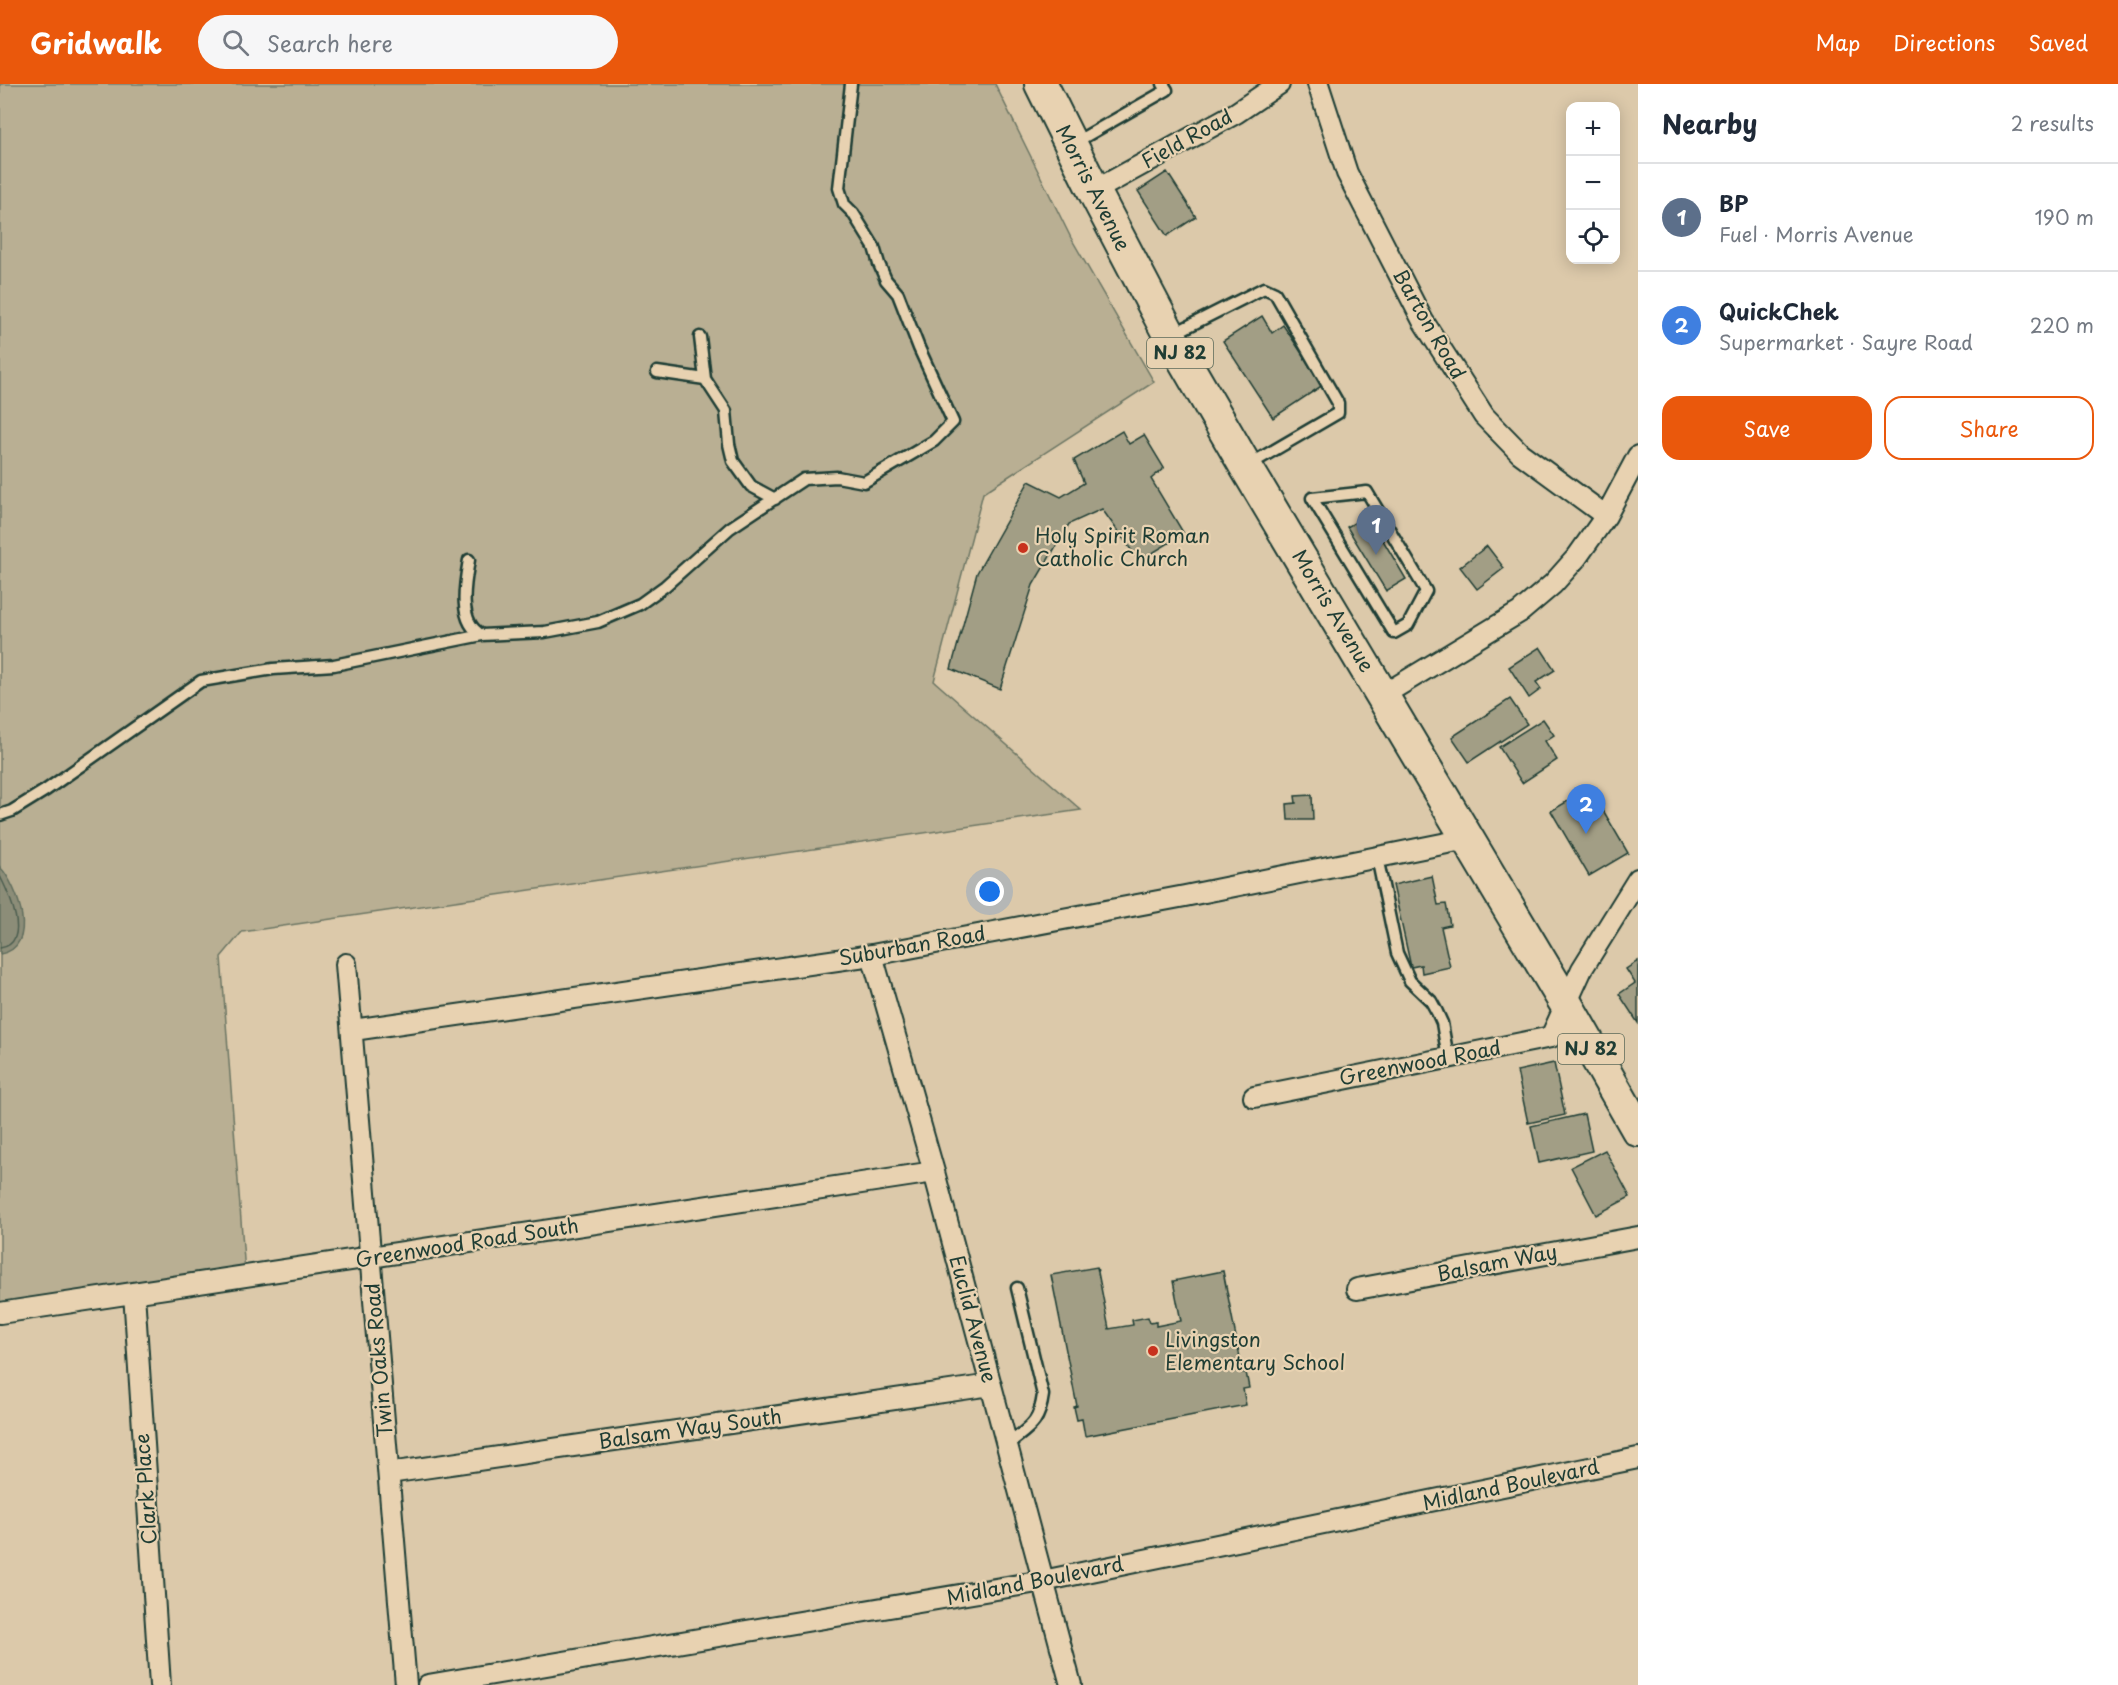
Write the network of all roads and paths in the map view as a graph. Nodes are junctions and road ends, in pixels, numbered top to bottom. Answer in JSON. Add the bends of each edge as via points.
{"nodes":[{"id":1,"x":852,"y":84,"type":"edge"},
{"id":2,"x":1163,"y":84,"type":"edge"},
{"id":3,"x":1279,"y":84,"type":"edge"},
{"id":4,"x":1318,"y":84,"type":"edge"},
{"id":5,"x":1047,"y":86,"type":"edge"},
{"id":6,"x":1071,"y":145,"type":"junction"},
{"id":7,"x":1094,"y":191,"type":"junction"},
{"id":8,"x":1170,"y":336,"type":"junction"},
{"id":9,"x":700,"y":338,"type":"dead end"},
{"id":10,"x":657,"y":372,"type":"dead end"},
{"id":11,"x":705,"y":379,"type":"junction"},
{"id":12,"x":1638,"y":456,"type":"edge"},
{"id":13,"x":1246,"y":467,"type":"junction"},
{"id":14,"x":775,"y":499,"type":"junction"},
{"id":15,"x":1606,"y":516,"type":"junction"},
{"id":16,"x":469,"y":560,"type":"dead end"},
{"id":17,"x":1394,"y":633,"type":"joint"},
{"id":18,"x":482,"y":635,"type":"junction"},
{"id":19,"x":1383,"y":695,"type":"junction"},
{"id":20,"x":0,"y":815,"type":"edge"},
{"id":21,"x":1467,"y":839,"type":"junction"},
{"id":22,"x":1377,"y":857,"type":"junction"},
{"id":23,"x":1638,"y":879,"type":"edge"},
{"id":24,"x":872,"y":955,"type":"junction"},
{"id":25,"x":346,"y":964,"type":"dead end"},
{"id":26,"x":1566,"y":1004,"type":"junction"},
{"id":27,"x":353,"y":1030,"type":"junction"},
{"id":28,"x":1448,"y":1058,"type":"junction"},
{"id":29,"x":1254,"y":1097,"type":"dead end"},
{"id":30,"x":1638,"y":1130,"type":"edge"},
{"id":31,"x":934,"y":1172,"type":"junction"},
{"id":32,"x":1638,"y":1237,"type":"edge"},
{"id":33,"x":371,"y":1257,"type":"junction"},
{"id":34,"x":1017,"y":1288,"type":"dead end"},
{"id":35,"x":1357,"y":1289,"type":"dead end"},
{"id":36,"x":134,"y":1293,"type":"junction"},
{"id":37,"x":0,"y":1313,"type":"edge"},
{"id":38,"x":991,"y":1385,"type":"junction"},
{"id":39,"x":1007,"y":1445,"type":"junction"},
{"id":40,"x":1638,"y":1458,"type":"edge"},
{"id":41,"x":389,"y":1473,"type":"junction"},
{"id":42,"x":1043,"y":1581,"type":"junction"},
{"id":43,"x":160,"y":1685,"type":"edge"},
{"id":44,"x":406,"y":1685,"type":"edge"},
{"id":45,"x":428,"y":1685,"type":"edge"},
{"id":46,"x":1071,"y":1685,"type":"edge"}],
"edges":[{"from":1,"to":14,"type":"lane","via":[[839,188],[844,204],[854,213],[874,247],[886,280],[898,294],[953,422],[934,441],[864,482],[837,477],[804,479]]},
{"from":2,"to":6,"type":"lane","via":[[1167,90]]},
{"from":3,"to":7,"type":"street","name":"Field Road","via":[[1236,113]]},
{"from":4,"to":15,"type":"street","name":"Barton Road","via":[[1347,173],[1423,321],[1484,416],[1520,453]]},
{"from":5,"to":6,"type":"main road","name":"Morris Avenue","number":"NJ 82"},
{"from":6,"to":7,"type":"main road","name":"Morris Avenue","number":"NJ 82"},
{"from":7,"to":8,"type":"main road","name":"Morris Avenue","number":"NJ 82"},
{"from":8,"to":13,"type":"main road","name":"Morris Avenue","number":"NJ 82"},
{"from":8,"to":13,"type":"lane","via":[[1264,288],[1275,293],[1281,303],[1338,403],[1338,413]]},
{"from":9,"to":11,"type":"lane"},
{"from":10,"to":11,"type":"lane"},
{"from":11,"to":14,"type":"lane","via":[[726,411],[733,461],[752,486]]},
{"from":12,"to":15,"type":"street"},
{"from":13,"to":19,"type":"main road","name":"Morris Avenue","number":"NJ 82"},
{"from":14,"to":18,"type":"lane","via":[[730,528],[640,604],[598,622],[545,632]]},
{"from":15,"to":19,"type":"street","via":[[1553,584],[1520,612]]},
{"from":16,"to":18,"type":"lane","via":[[463,594],[472,627]]},
{"from":17,"to":17,"type":"lane","via":[[1352,564],[1312,498],[1367,492],[1426,591],[1408,625]]},
{"from":18,"to":20,"type":"lane","via":[[334,665],[273,669],[201,681],[46,790]]},
{"from":19,"to":21,"type":"main road","name":"Morris Avenue","number":"NJ 82"},
{"from":21,"to":22,"type":"street","name":"Suburban Road"},
{"from":21,"to":26,"type":"main road","name":"Morris Avenue","number":"NJ 82"},
{"from":22,"to":24,"type":"street","name":"Suburban Road"},
{"from":22,"to":28,"type":"lane","via":[[1397,953],[1410,981],[1437,1012]]},
{"from":23,"to":26,"type":"street","via":[[1582,969]]},
{"from":24,"to":27,"type":"street","name":"Suburban Road"},
{"from":24,"to":31,"type":"street","name":"Euclid Avenue"},
{"from":25,"to":27,"type":"street","name":"Twin Oaks Road"},
{"from":26,"to":28,"type":"street","name":"Greenwood Road","via":[[1551,1037]]},
{"from":26,"to":30,"type":"main road","name":"Morris Avenue","number":"NJ 82"},
{"from":27,"to":33,"type":"street","name":"Twin Oaks Road"},
{"from":28,"to":29,"type":"street","name":"Greenwood Road"},
{"from":31,"to":33,"type":"street","name":"Greenwood Road South"},
{"from":31,"to":38,"type":"street","name":"Euclid Avenue"},
{"from":32,"to":35,"type":"street","name":"Balsam Way"},
{"from":33,"to":36,"type":"street","name":"Greenwood Road South"},
{"from":33,"to":41,"type":"street","name":"Twin Oaks Road"},
{"from":34,"to":39,"type":"lane","via":[[1043,1395],[1041,1413],[1035,1423]]},
{"from":36,"to":37,"type":"street","name":"Greenwood Road South"},
{"from":36,"to":43,"type":"street","name":"Clark Place"},
{"from":38,"to":39,"type":"street","name":"Euclid Avenue"},
{"from":38,"to":41,"type":"street","name":"Balsam Way South"},
{"from":39,"to":42,"type":"street","name":"Euclid Avenue"},
{"from":40,"to":42,"type":"street","name":"Midland Boulevard"},
{"from":41,"to":44,"type":"street","name":"Twin Oaks Road"},
{"from":42,"to":45,"type":"street","name":"Midland Boulevard"},
{"from":42,"to":46,"type":"street","name":"Euclid Avenue"}]}
